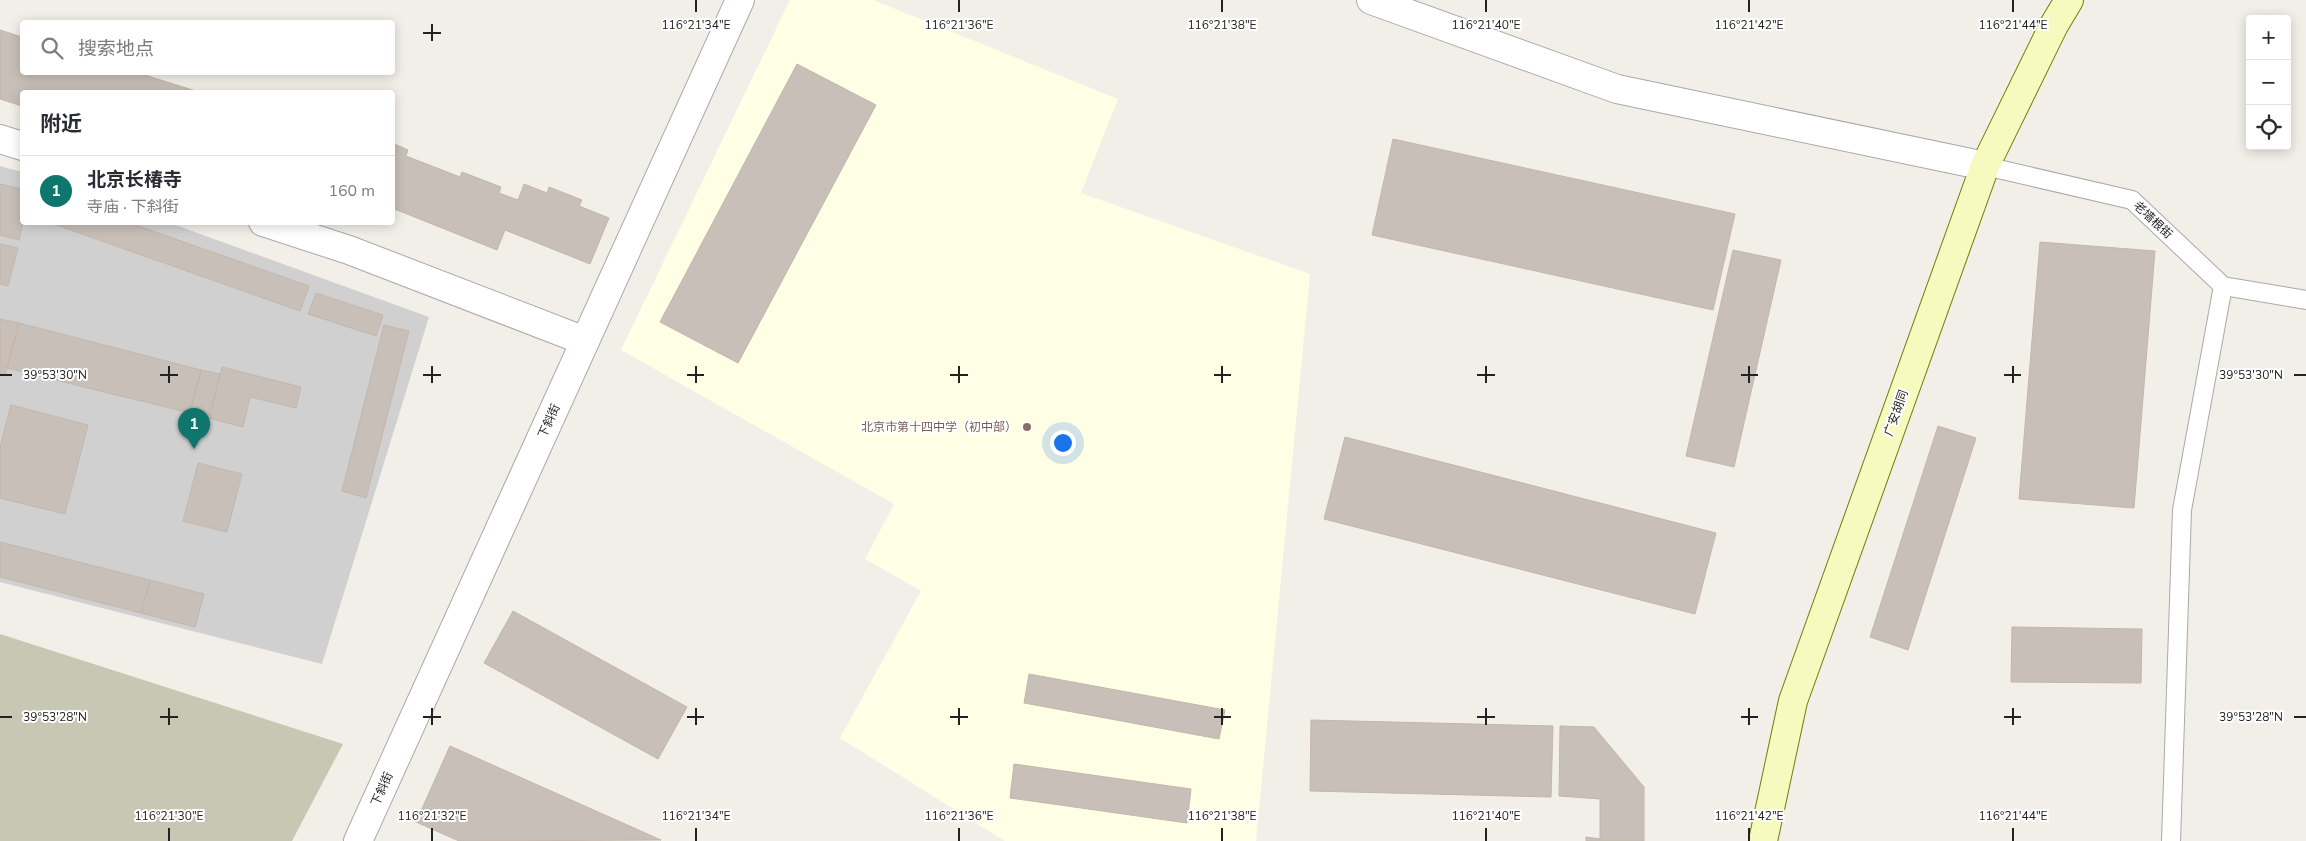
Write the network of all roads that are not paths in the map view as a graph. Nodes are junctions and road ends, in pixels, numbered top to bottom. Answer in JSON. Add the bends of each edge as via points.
{"nodes":[{"id":1,"x":740,"y":0,"type":"edge"},
{"id":2,"x":1371,"y":0,"type":"edge"},
{"id":3,"x":2069,"y":0,"type":"edge"},
{"id":4,"x":0,"y":139,"type":"edge"},
{"id":5,"x":20,"y":145,"type":"edge"},
{"id":6,"x":1985,"y":166,"type":"junction"},
{"id":7,"x":272,"y":225,"type":"edge"},
{"id":8,"x":2223,"y":286,"type":"junction"},
{"id":9,"x":2306,"y":300,"type":"edge"},
{"id":10,"x":585,"y":341,"type":"junction"},
{"id":11,"x":362,"y":840,"type":"edge"},
{"id":12,"x":1763,"y":841,"type":"edge"},
{"id":13,"x":2171,"y":841,"type":"edge"}],
"edges":[{"from":1,"to":10,"type":"street","name":"下斜街"},
{"from":2,"to":6,"type":"street","via":[[1617,89]]},
{"from":3,"to":6,"type":"street","name":"广安胡同"},
{"from":4,"to":5,"type":"street"},
{"from":6,"to":8,"type":"lane","name":"老墙根街","via":[[2132,200]]},
{"from":6,"to":12,"type":"street","name":"广安胡同","via":[[1793,701]]},
{"from":7,"to":10,"type":"street","via":[[349,250]]},
{"from":8,"to":9,"type":"lane"},
{"from":8,"to":13,"type":"lane","via":[[2182,510]]},
{"from":10,"to":11,"type":"street","name":"下斜街"}]}
